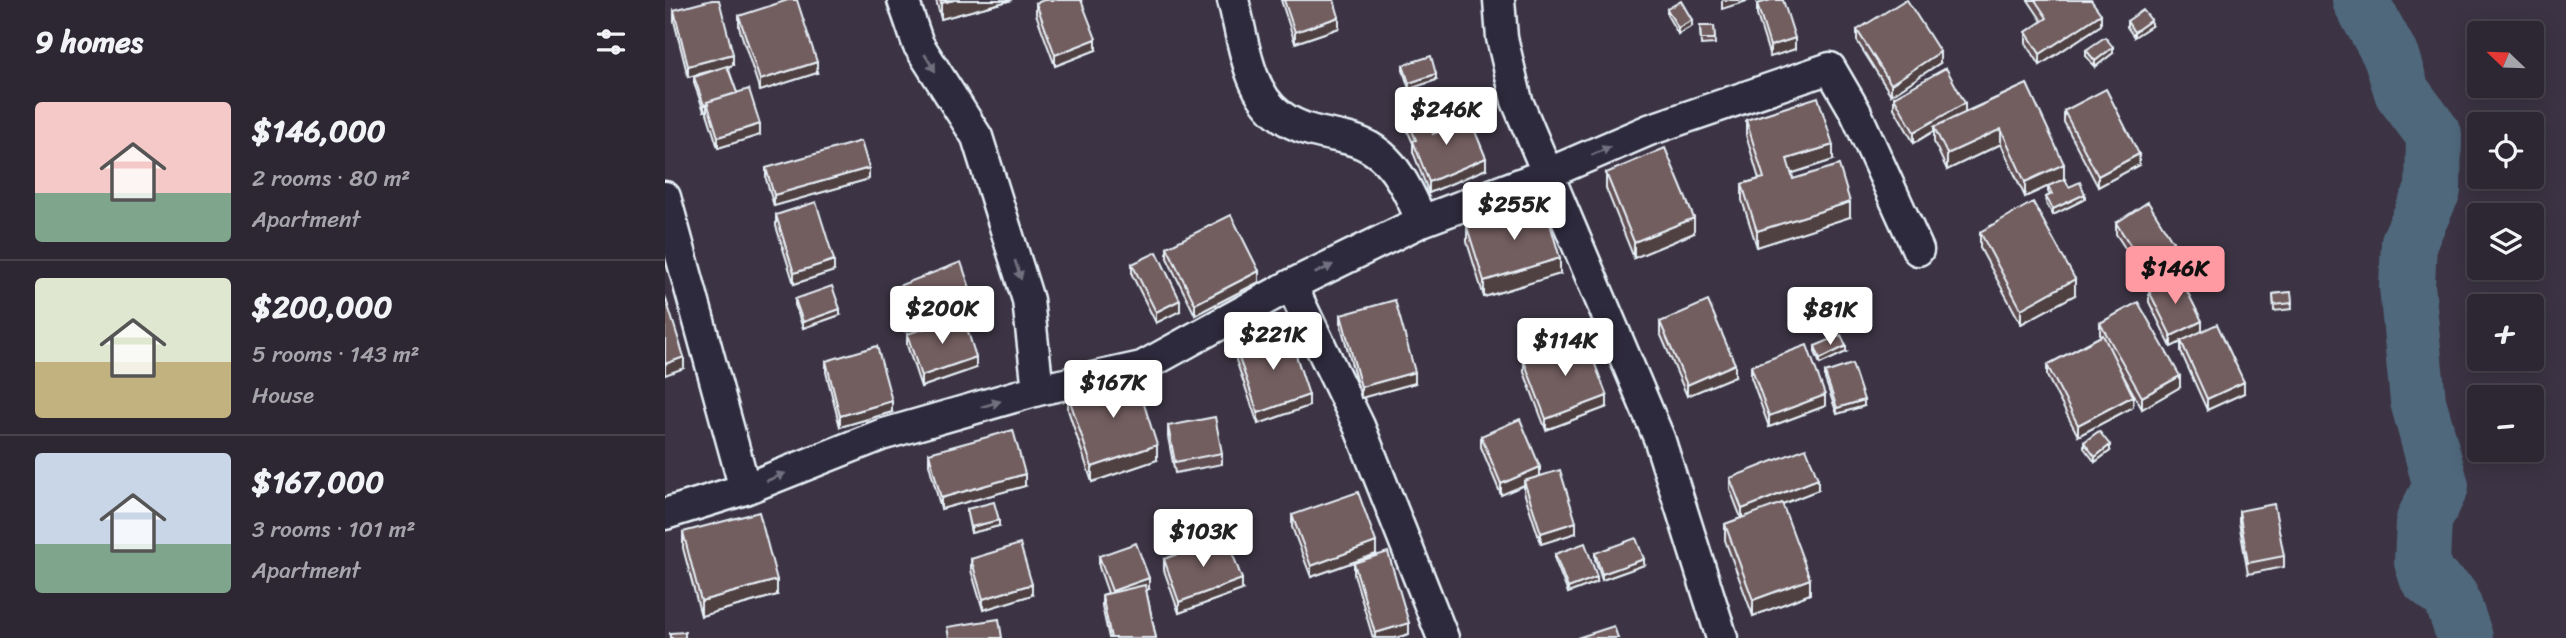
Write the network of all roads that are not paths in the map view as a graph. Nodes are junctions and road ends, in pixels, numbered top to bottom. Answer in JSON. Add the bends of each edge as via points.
{"nodes":[{"id":1,"x":903,"y":0,"type":"edge"},
{"id":2,"x":1233,"y":0,"type":"edge"},
{"id":3,"x":1499,"y":0,"type":"edge"},
{"id":4,"x":1549,"y":173,"type":"junction"},
{"id":5,"x":665,"y":197,"type":"edge"},
{"id":6,"x":1422,"y":221,"type":"junction"},
{"id":7,"x":1919,"y":250,"type":"dead end"},
{"id":8,"x":1291,"y":285,"type":"junction"},
{"id":9,"x":1038,"y":390,"type":"junction"},
{"id":10,"x":745,"y":489,"type":"junction"},
{"id":11,"x":665,"y":514,"type":"edge"},
{"id":12,"x":1443,"y":638,"type":"edge"},
{"id":13,"x":1722,"y":638,"type":"edge"}],
"edges":[{"from":1,"to":9,"type":"street","one_way":true,"via":[[918,44],[977,137],[1028,300]]},
{"from":2,"to":6,"type":"street","via":[[1251,71],[1280,116],[1315,132],[1376,149],[1402,178]]},
{"from":3,"to":4,"type":"street","via":[[1502,38],[1517,100]]},
{"from":4,"to":6,"type":"street"},
{"from":4,"to":7,"type":"street","one_way":true,"via":[[1649,130],[1831,68]]},
{"from":4,"to":13,"type":"street","via":[[1659,438]]},
{"from":5,"to":10,"type":"street"},
{"from":8,"to":6,"type":"street","one_way":true},
{"from":8,"to":9,"type":"street","via":[[1142,367]]},
{"from":8,"to":12,"type":"street","via":[[1359,426]]},
{"from":10,"to":9,"type":"street","one_way":true,"via":[[881,435]]},
{"from":10,"to":11,"type":"street"}]}
